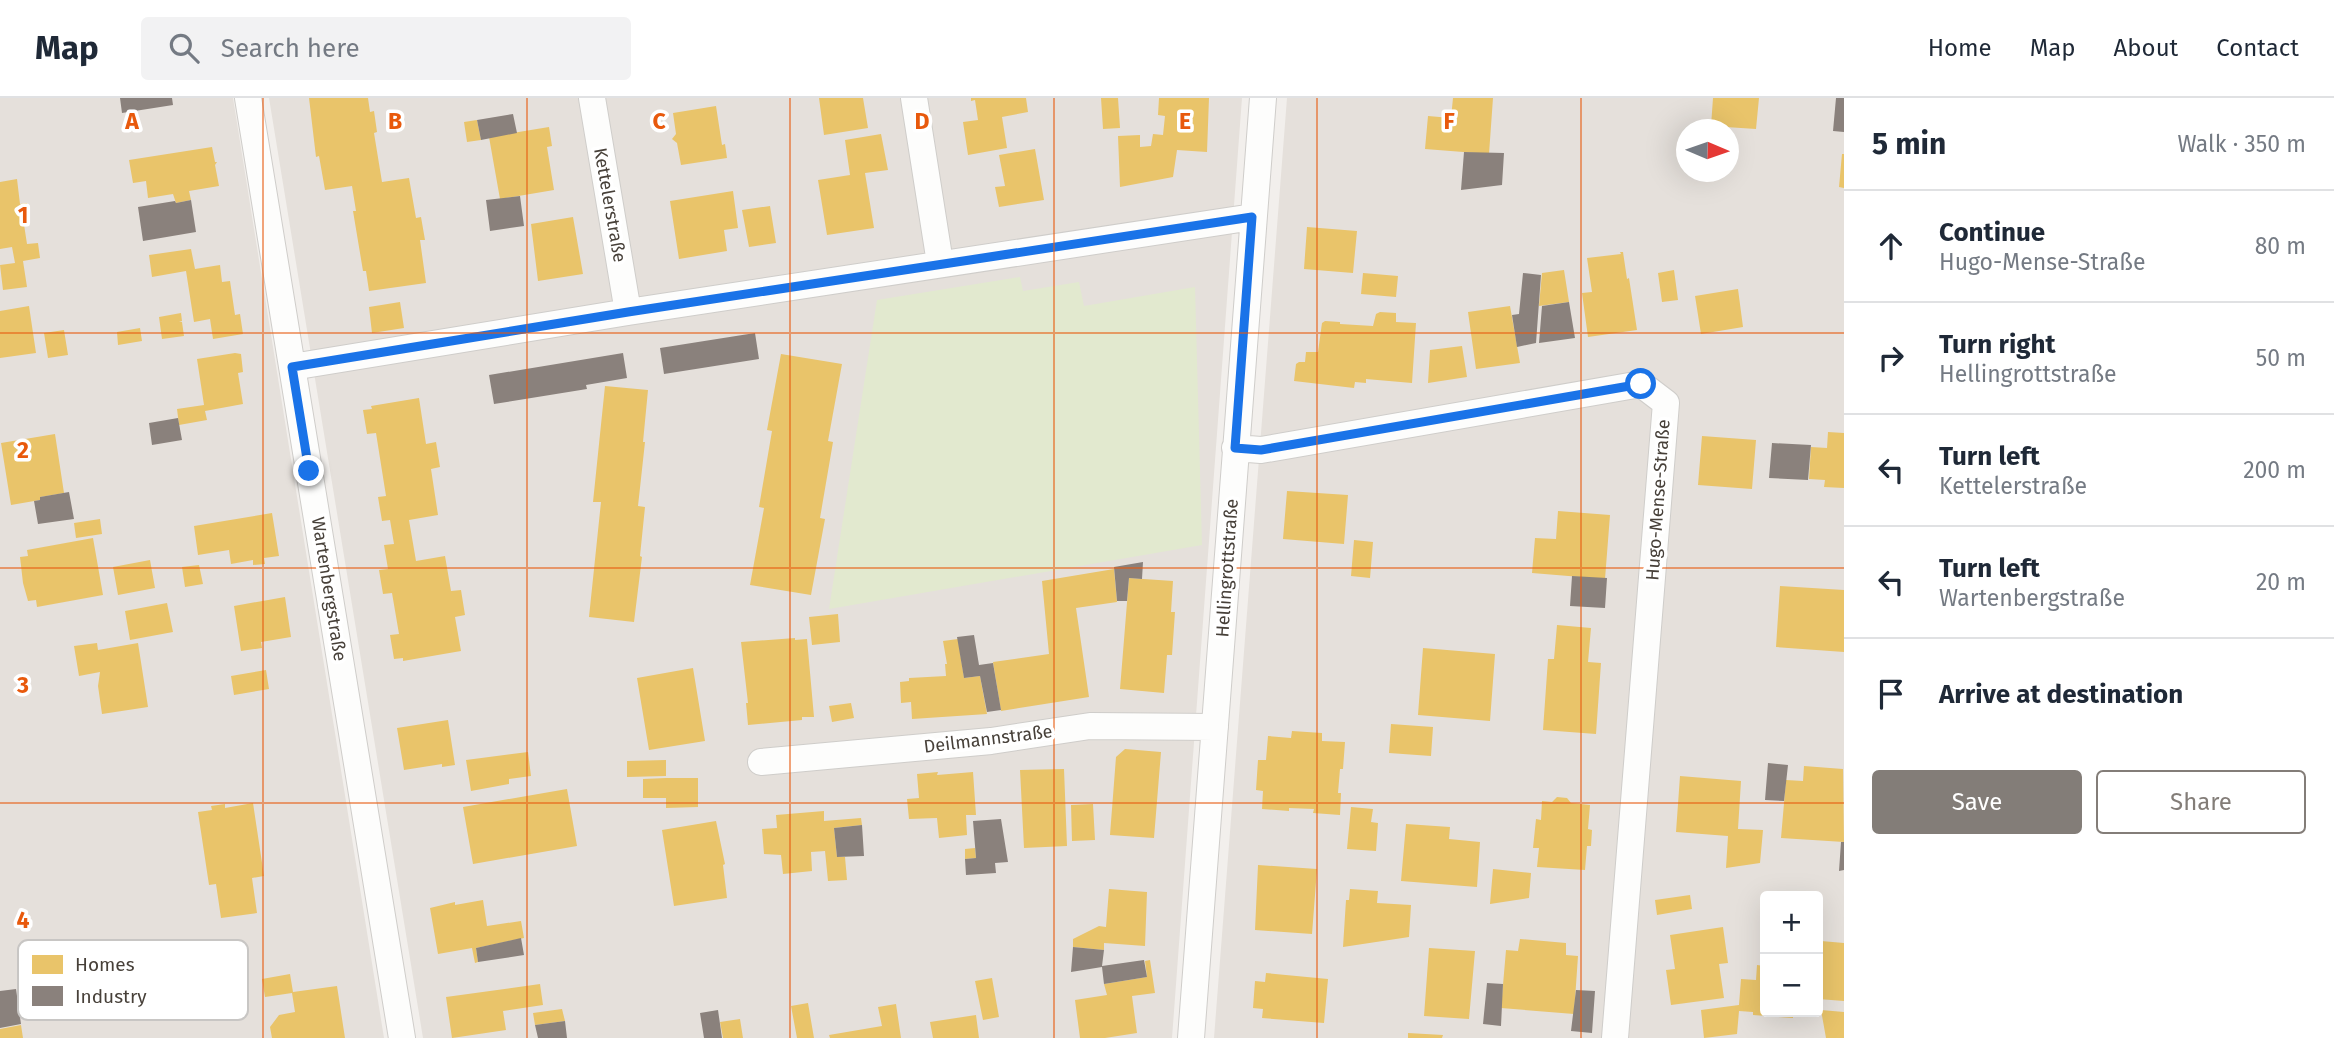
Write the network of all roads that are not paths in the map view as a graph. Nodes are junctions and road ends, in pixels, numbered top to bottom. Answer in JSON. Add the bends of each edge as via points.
{"nodes":[{"id":1,"x":248,"y":98,"type":"edge"},
{"id":2,"x":592,"y":98,"type":"edge"},
{"id":3,"x":914,"y":98,"type":"edge"},
{"id":4,"x":1263,"y":98,"type":"edge"},
{"id":5,"x":1252,"y":217,"type":"junction"},
{"id":6,"x":940,"y":263,"type":"junction"},
{"id":7,"x":628,"y":312,"type":"junction"},
{"id":8,"x":292,"y":367,"type":"junction"},
{"id":9,"x":1235,"y":448,"type":"junction"},
{"id":10,"x":1215,"y":726,"type":"junction"},
{"id":11,"x":761,"y":762,"type":"dead end"},
{"id":12,"x":402,"y":1038,"type":"edge"},
{"id":13,"x":1191,"y":1038,"type":"edge"},
{"id":14,"x":1615,"y":1038,"type":"edge"}],
"edges":[{"from":1,"to":8,"type":"street","name":"Wartenbergstraße"},
{"from":2,"to":7,"type":"street","name":"Kettelerstraße"},
{"from":3,"to":6,"type":"street"},
{"from":4,"to":5,"type":"street","name":"Hellingrottstraße"},
{"from":5,"to":6,"type":"street"},
{"from":5,"to":9,"type":"street","name":"Hellingrottstraße"},
{"from":6,"to":7,"type":"street"},
{"from":7,"to":8,"type":"street"},
{"from":8,"to":12,"type":"street","name":"Wartenbergstraße"},
{"from":9,"to":10,"type":"street","name":"Hellingrottstraße"},
{"from":9,"to":14,"type":"street","name":"Hugo-Mense-Straße","via":[[1261,450],[1641,384],[1666,402]]},
{"from":10,"to":11,"type":"street","name":"Deilmannstraße","via":[[1090,726],[991,741]]},
{"from":10,"to":13,"type":"street","name":"Hellingrottstraße"}]}
